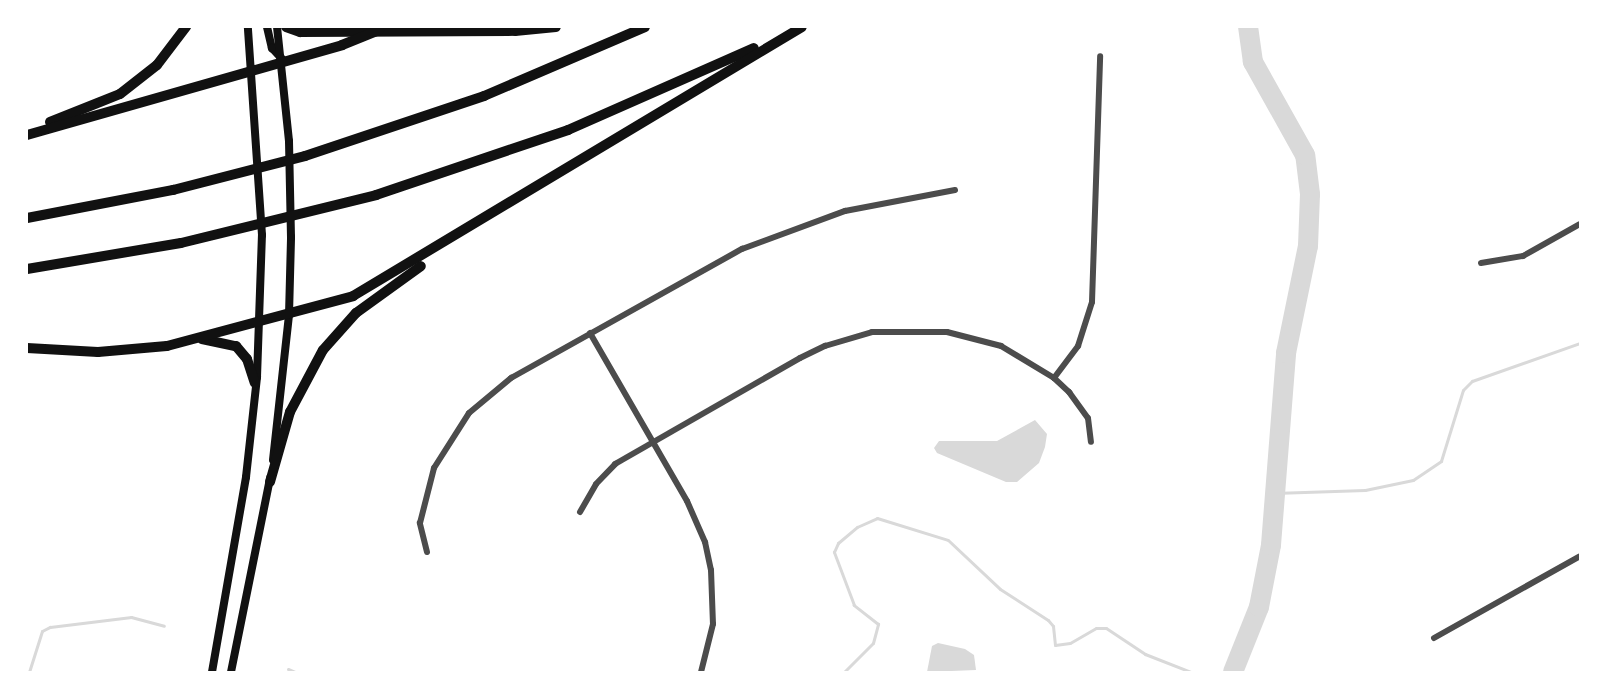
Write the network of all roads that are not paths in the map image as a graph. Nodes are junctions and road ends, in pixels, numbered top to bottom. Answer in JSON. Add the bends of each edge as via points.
{"nodes":[{"id":1,"x":186,"y":27,"type":"edge"},
{"id":2,"x":248,"y":27,"type":"edge"},
{"id":3,"x":267,"y":27,"type":"edge"},
{"id":4,"x":278,"y":27,"type":"edge"},
{"id":5,"x":286,"y":27,"type":"edge"},
{"id":6,"x":556,"y":27,"type":"edge"},
{"id":7,"x":645,"y":27,"type":"edge"},
{"id":8,"x":795,"y":27,"type":"edge"},
{"id":9,"x":802,"y":27,"type":"edge"},
{"id":10,"x":379,"y":30,"type":"junction"},
{"id":11,"x":1100,"y":56,"type":"dead end"},
{"id":12,"x":283,"y":60,"type":"junction"},
{"id":13,"x":252,"y":69,"type":"junction"},
{"id":14,"x":27,"y":128,"type":"edge"},
{"id":15,"x":27,"y":135,"type":"edge"},
{"id":16,"x":955,"y":190,"type":"dead end"},
{"id":17,"x":27,"y":218,"type":"edge"},
{"id":18,"x":483,"y":220,"type":"junction"},
{"id":19,"x":1580,"y":224,"type":"edge"},
{"id":20,"x":1481,"y":264,"type":"dead end"},
{"id":21,"x":27,"y":268,"type":"edge"},
{"id":22,"x":289,"y":315,"type":"junction"},
{"id":23,"x":259,"y":321,"type":"junction"},
{"id":24,"x":590,"y":333,"type":"junction"},
{"id":25,"x":195,"y":338,"type":"junction"},
{"id":26,"x":27,"y":348,"type":"edge"},
{"id":27,"x":1054,"y":378,"type":"junction"},
{"id":28,"x":255,"y":383,"type":"junction"},
{"id":29,"x":653,"y":442,"type":"junction"},
{"id":30,"x":1091,"y":442,"type":"dead end"},
{"id":31,"x":270,"y":482,"type":"junction"},
{"id":32,"x":580,"y":512,"type":"dead end"},
{"id":33,"x":427,"y":552,"type":"dead end"},
{"id":34,"x":1580,"y":556,"type":"edge"},
{"id":35,"x":1434,"y":638,"type":"dead end"},
{"id":36,"x":212,"y":672,"type":"edge"},
{"id":37,"x":231,"y":672,"type":"edge"},
{"id":38,"x":701,"y":672,"type":"edge"}],
"edges":[{"from":1,"to":14,"type":"highway","via":[[157,65],[120,94],[72,116]]},
{"from":2,"to":13,"type":"main road"},
{"from":3,"to":12,"type":"main road","via":[[272,48]]},
{"from":4,"to":12,"type":"main road"},
{"from":5,"to":10,"type":"highway","via":[[300,32]]},
{"from":6,"to":10,"type":"highway","via":[[483,32]]},
{"from":7,"to":17,"type":"highway","via":[[484,96],[305,156]]},
{"from":8,"to":21,"type":"highway","via":[[677,85],[446,174],[248,227]]},
{"from":9,"to":18,"type":"highway"},
{"from":10,"to":12,"type":"highway"},
{"from":11,"to":27,"type":"street","via":[[1092,302],[1078,346]]},
{"from":12,"to":13,"type":"highway"},
{"from":12,"to":22,"type":"main road","via":[[290,186]]},
{"from":13,"to":15,"type":"highway"},
{"from":13,"to":23,"type":"main road","via":[[262,235]]},
{"from":16,"to":24,"type":"street","via":[[874,204],[775,236],[710,265]]},
{"from":18,"to":22,"type":"highway","via":[[377,285]]},
{"from":18,"to":31,"type":"highway","via":[[357,314],[332,338],[290,412]]},
{"from":19,"to":20,"type":"street","via":[[1523,256]]},
{"from":22,"to":23,"type":"highway"},
{"from":22,"to":31,"type":"main road"},
{"from":23,"to":25,"type":"highway"},
{"from":23,"to":28,"type":"main road"},
{"from":24,"to":29,"type":"street"},
{"from":24,"to":33,"type":"street","via":[[487,396],[455,431],[435,468],[421,507],[421,530]]},
{"from":25,"to":26,"type":"highway","via":[[133,351]]},
{"from":25,"to":28,"type":"highway","via":[[237,346],[247,359]]},
{"from":27,"to":29,"type":"street","via":[[1021,357],[975,338],[923,329],[872,332],[800,358]]},
{"from":27,"to":30,"type":"street","via":[[1081,406],[1092,431]]},
{"from":28,"to":36,"type":"main road","via":[[246,477]]},
{"from":29,"to":32,"type":"street","via":[[610,470],[596,484]]},
{"from":29,"to":38,"type":"street","via":[[697,521],[711,570],[712,624]]},
{"from":31,"to":37,"type":"main road"},
{"from":34,"to":35,"type":"street"}]}
